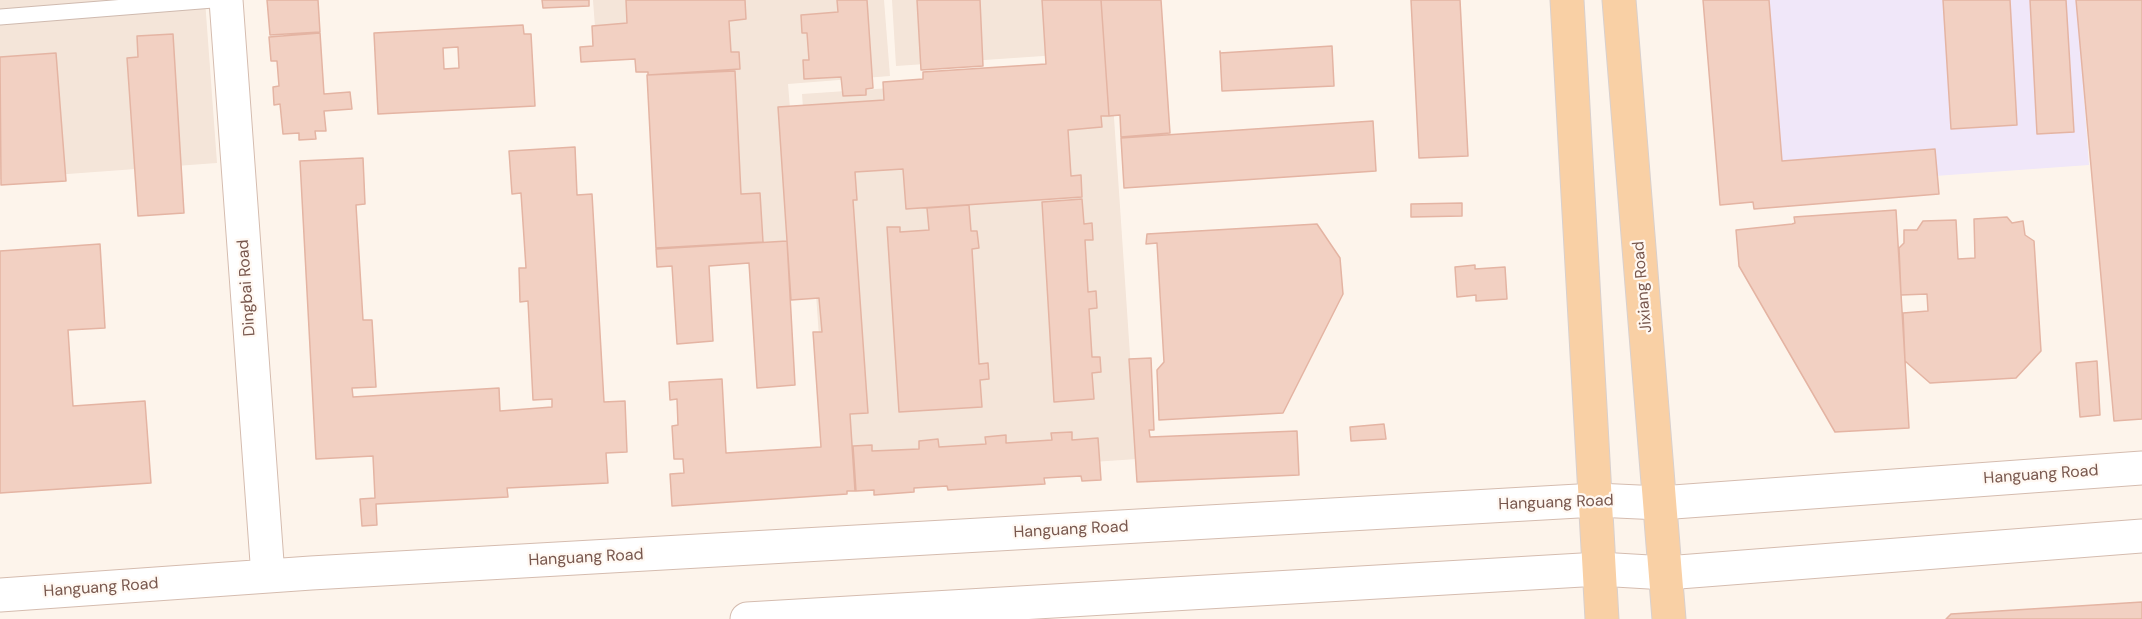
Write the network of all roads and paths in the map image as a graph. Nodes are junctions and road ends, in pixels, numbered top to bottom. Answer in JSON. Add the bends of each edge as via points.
{"nodes":[{"id":1,"x":213,"y":0,"type":"edge"},
{"id":2,"x":226,"y":0,"type":"edge"},
{"id":3,"x":1567,"y":0,"type":"edge"},
{"id":4,"x":1619,"y":0,"type":"edge"},
{"id":5,"x":0,"y":17,"type":"edge"},
{"id":6,"x":2142,"y":468,"type":"edge"},
{"id":7,"x":1596,"y":500,"type":"junction"},
{"id":8,"x":1660,"y":504,"type":"junction"},
{"id":9,"x":2142,"y":536,"type":"edge"},
{"id":10,"x":1599,"y":569,"type":"junction"},
{"id":11,"x":1666,"y":573,"type":"junction"},
{"id":12,"x":268,"y":576,"type":"junction"},
{"id":13,"x":0,"y":595,"type":"edge"},
{"id":14,"x":747,"y":619,"type":"edge"},
{"id":15,"x":1602,"y":619,"type":"edge"},
{"id":16,"x":1669,"y":619,"type":"edge"}],
"edges":[{"from":1,"to":5,"type":"lane"},
{"from":2,"to":12,"type":"main road","name":"Dingbai Road"},
{"from":3,"to":7,"type":"main road"},
{"from":4,"to":8,"type":"main road","name":"Jixiang Road"},
{"from":6,"to":8,"type":"main road","name":"Hanguang Road"},
{"from":7,"to":8,"type":"main road","name":"Hanguang Road"},
{"from":7,"to":10,"type":"main road"},
{"from":7,"to":12,"type":"main road","name":"Hanguang Road"},
{"from":8,"to":11,"type":"main road","name":"Jixiang Road"},
{"from":9,"to":11,"type":"main road"},
{"from":10,"to":11,"type":"main road"},
{"from":10,"to":14,"type":"main road"},
{"from":10,"to":15,"type":"main road"},
{"from":11,"to":16,"type":"main road","name":"Jixiang Road"},
{"from":12,"to":13,"type":"main road","name":"Hanguang Road"}]}
